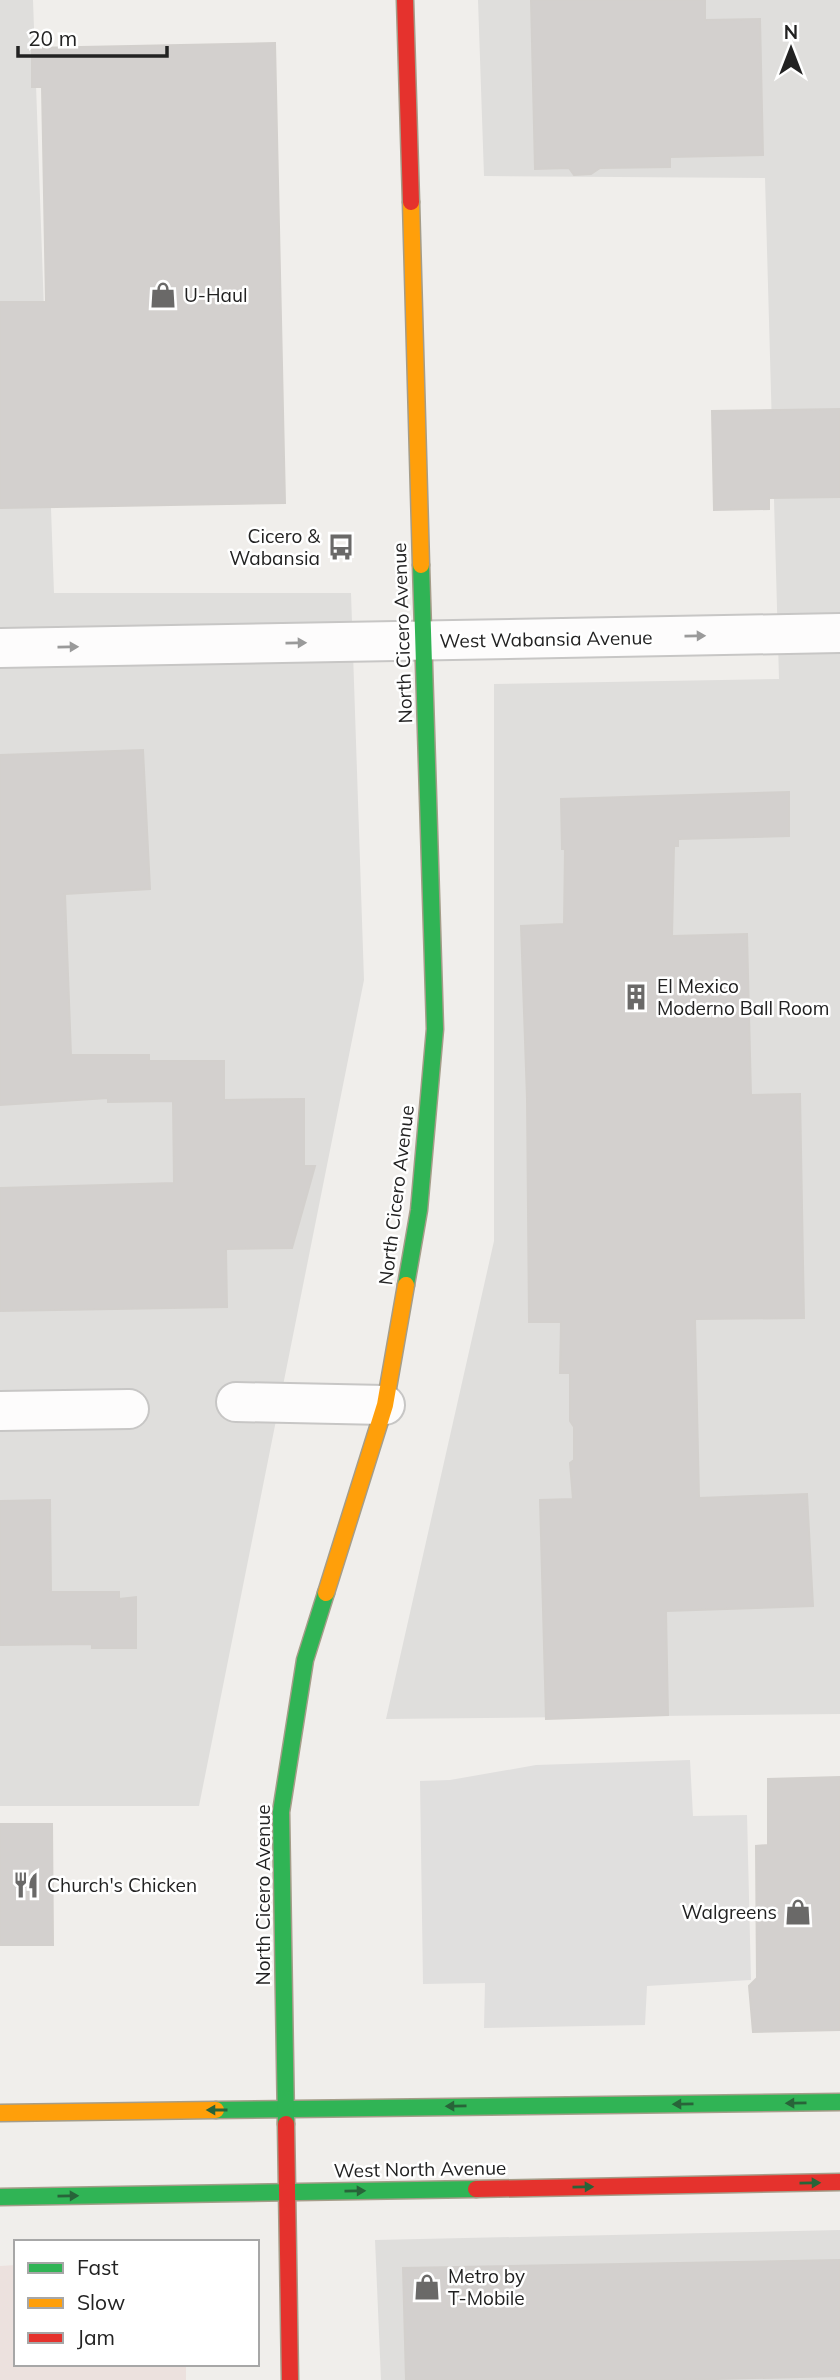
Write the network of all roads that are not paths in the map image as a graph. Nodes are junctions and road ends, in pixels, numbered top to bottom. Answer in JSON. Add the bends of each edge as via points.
{"nodes":[{"id":1,"x":405,"y":0,"type":"edge"},
{"id":2,"x":840,"y":634,"type":"edge"},
{"id":3,"x":424,"y":641,"type":"junction"},
{"id":4,"x":0,"y":648,"type":"edge"},
{"id":5,"x":236,"y":1402,"type":"dead end"},
{"id":6,"x":385,"y":1405,"type":"junction"},
{"id":7,"x":129,"y":1409,"type":"dead end"},
{"id":8,"x":0,"y":1411,"type":"edge"},
{"id":9,"x":840,"y":2102,"type":"edge"},
{"id":10,"x":286,"y":2110,"type":"junction"},
{"id":11,"x":0,"y":2113,"type":"edge"},
{"id":12,"x":840,"y":2182,"type":"edge"},
{"id":13,"x":287,"y":2193,"type":"junction"},
{"id":14,"x":0,"y":2197,"type":"edge"},
{"id":15,"x":290,"y":2380,"type":"edge"}],
"edges":[{"from":1,"to":3,"type":"main road","name":"North Cicero Avenue"},
{"from":3,"to":2,"type":"street","name":"West Wabansia Avenue","one_way":true},
{"from":4,"to":3,"type":"street","name":"West Wabansia Avenue","one_way":true},
{"from":3,"to":6,"type":"main road","name":"North Cicero Avenue","via":[[435,1028],[419,1210]]},
{"from":5,"to":6,"type":"street"},
{"from":6,"to":10,"type":"main road","name":"North Cicero Avenue","via":[[305,1660],[281,1812]]},
{"from":7,"to":8,"type":"street"},
{"from":9,"to":10,"type":"main road","one_way":true},
{"from":10,"to":11,"type":"main road","one_way":true},
{"from":10,"to":13,"type":"main road","name":"North Cicero Avenue"},
{"from":13,"to":12,"type":"main road","name":"West North Avenue","one_way":true},
{"from":14,"to":13,"type":"main road","name":"West North Avenue","one_way":true},
{"from":13,"to":15,"type":"main road","name":"North Cicero Avenue"}]}
